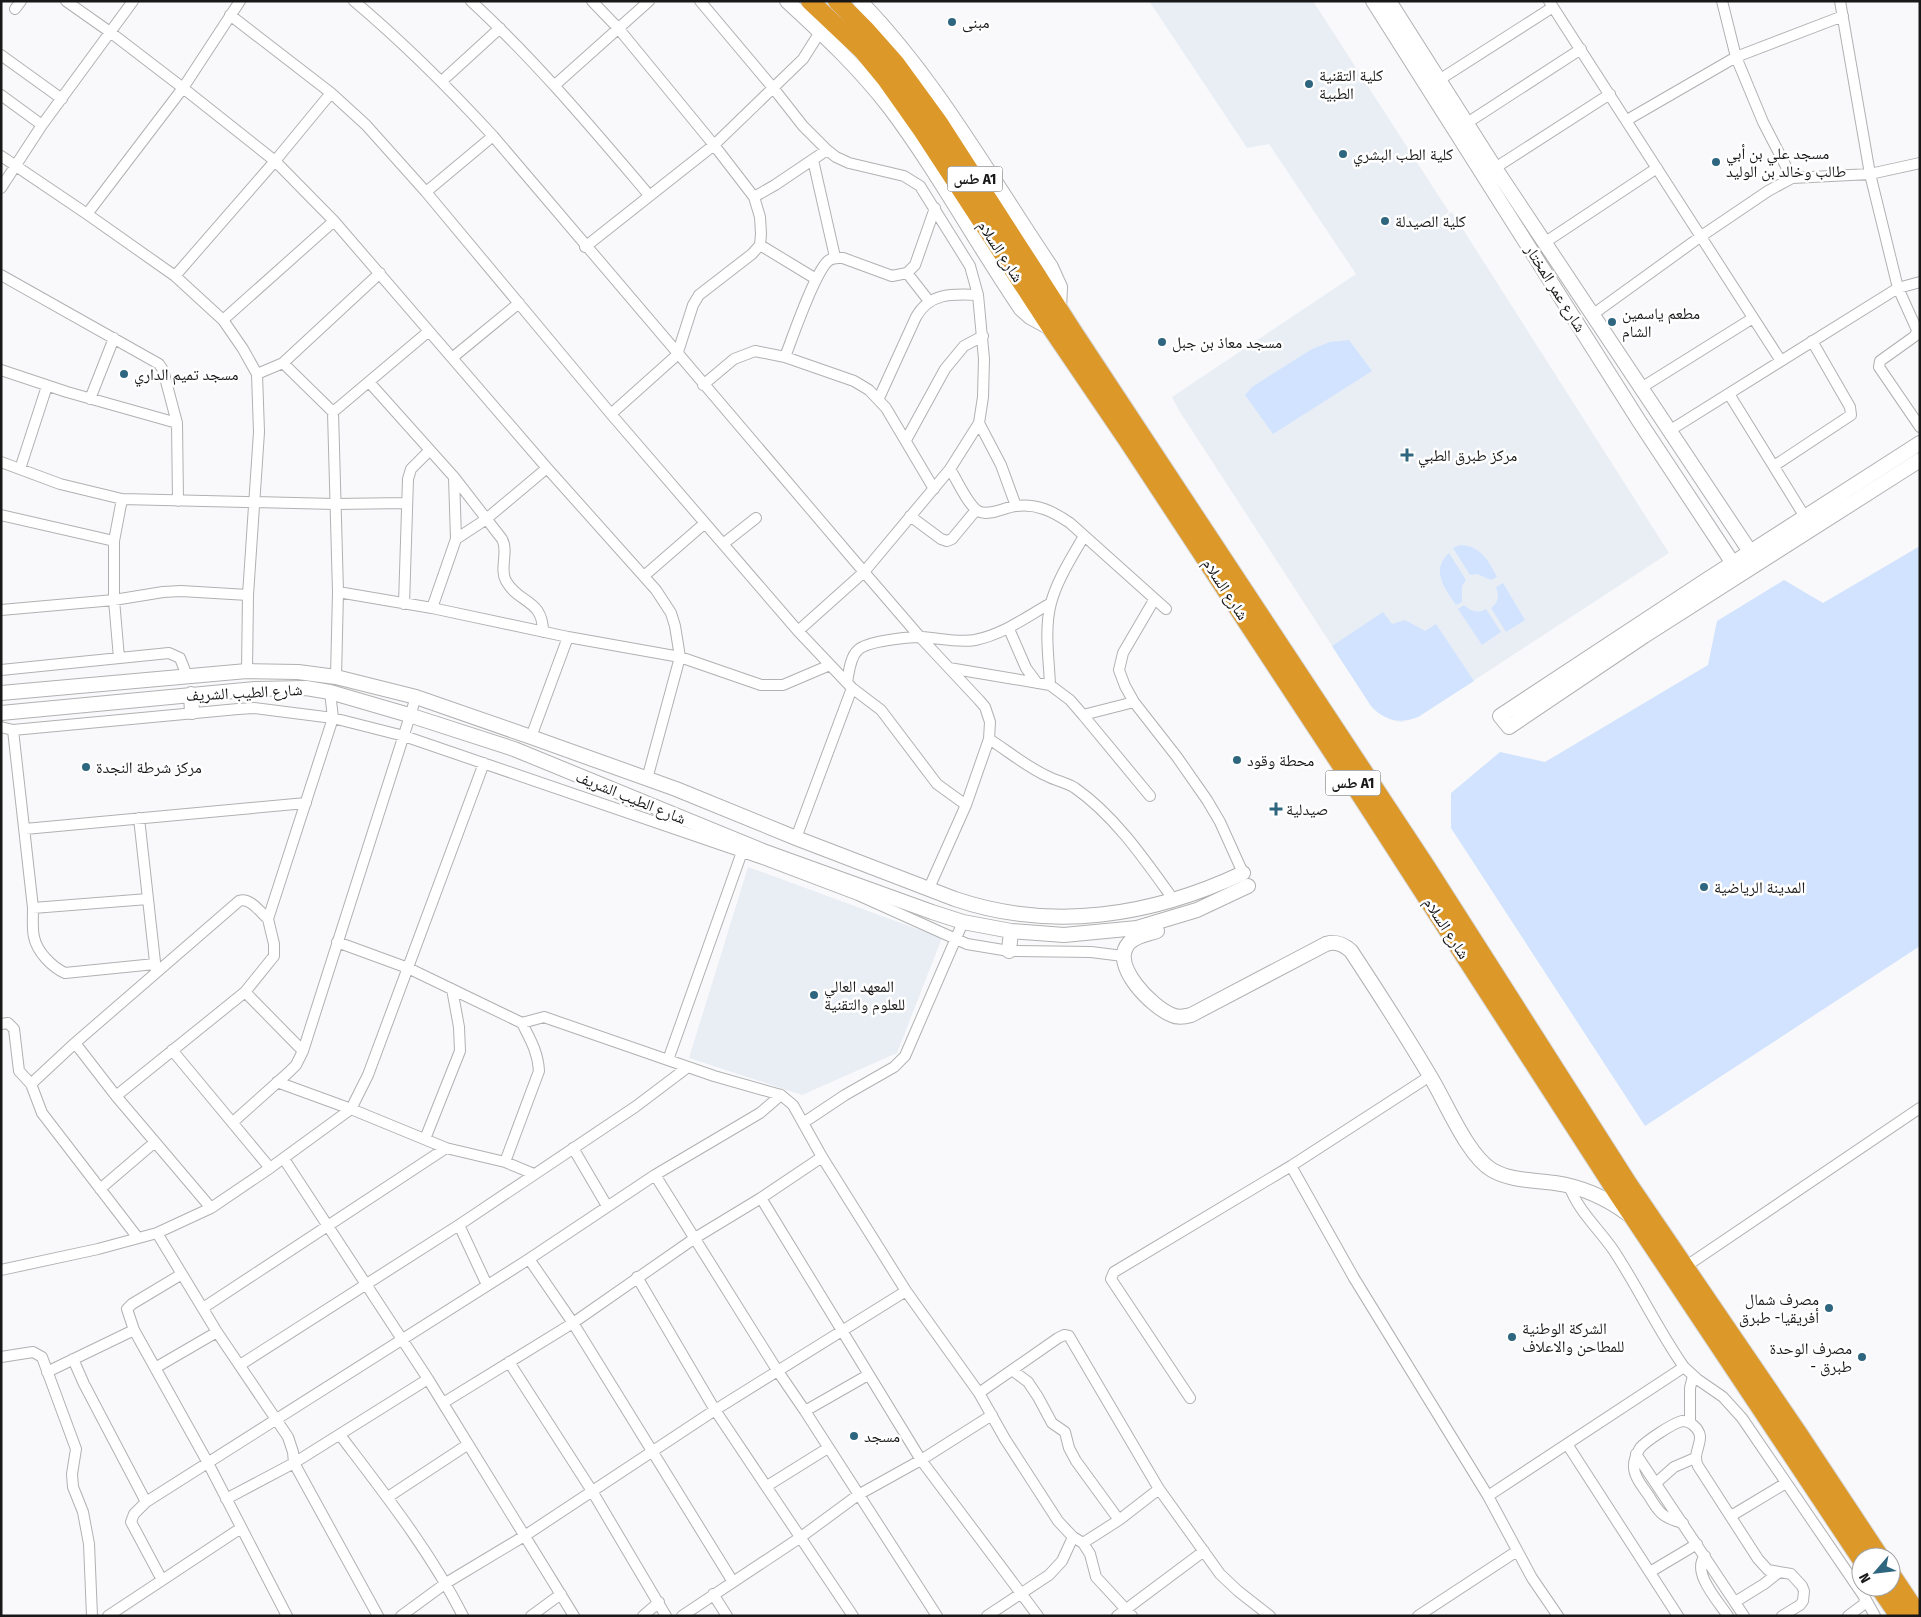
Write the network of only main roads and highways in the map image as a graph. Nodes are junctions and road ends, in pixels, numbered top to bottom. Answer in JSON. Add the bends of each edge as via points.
{"nodes":[{"id":1,"x":787,"y":1,"type":"edge"},
{"id":2,"x":810,"y":1,"type":"edge"},
{"id":3,"x":837,"y":1,"type":"edge"},
{"id":4,"x":860,"y":1,"type":"edge"},
{"id":5,"x":1373,"y":1,"type":"edge"},
{"id":6,"x":1394,"y":3,"type":"edge"},
{"id":7,"x":1059,"y":309,"type":"junction"},
{"id":8,"x":1052,"y":329,"type":"junction"},
{"id":9,"x":1091,"y":372,"type":"junction"},
{"id":10,"x":1920,"y":443,"type":"edge"},
{"id":11,"x":1920,"y":460,"type":"edge"},
{"id":12,"x":1750,"y":552,"type":"junction"},
{"id":13,"x":1759,"y":564,"type":"junction"},
{"id":14,"x":1737,"y":569,"type":"junction"},
{"id":15,"x":96,"y":684,"type":"junction"},
{"id":16,"x":61,"y":687,"type":"junction"},
{"id":17,"x":1,"y":693,"type":"edge"},
{"id":18,"x":191,"y":694,"type":"junction"},
{"id":19,"x":99,"y":704,"type":"junction"},
{"id":20,"x":62,"y":708,"type":"junction"},
{"id":21,"x":1,"y":712,"type":"edge"},
{"id":22,"x":192,"y":712,"type":"road end"},
{"id":23,"x":768,"y":826,"type":"junction"},
{"id":24,"x":796,"y":838,"type":"junction"},
{"id":25,"x":763,"y":851,"type":"junction"},
{"id":26,"x":788,"y":860,"type":"junction"},
{"id":27,"x":1243,"y":873,"type":"road end"},
{"id":28,"x":1248,"y":886,"type":"dead end"},
{"id":29,"x":1173,"y":899,"type":"junction"},
{"id":30,"x":1178,"y":916,"type":"junction"},
{"id":31,"x":1011,"y":931,"type":"junction"},
{"id":32,"x":1009,"y":951,"type":"road end"},
{"id":33,"x":1623,"y":1190,"type":"junction"},
{"id":34,"x":1635,"y":1219,"type":"junction"},
{"id":35,"x":1853,"y":1547,"type":"edge"},
{"id":36,"x":1873,"y":1547,"type":"edge"},
{"id":37,"x":1901,"y":1589,"type":"edge"},
{"id":38,"x":1886,"y":1597,"type":"edge"},
{"id":39,"x":1898,"y":1616,"type":"edge"},
{"id":40,"x":1919,"y":1616,"type":"edge"}],
"edges":[{"from":1,"to":8,"type":"main road","via":[[849,60],[895,115],[1021,309]]},
{"from":2,"to":8,"type":"highway","name":"شارع السلام","via":[[886,79]]},
{"from":3,"to":7,"type":"highway","name":"شارع السلام","number":"طس A1","via":[[881,46],[923,100]]},
{"from":4,"to":7,"type":"main road","via":[[906,54],[952,118],[1051,267],[1060,287]]},
{"from":5,"to":14,"type":"main road","name":"شارع عمر المختار","via":[[1644,429]]},
{"from":6,"to":12,"type":"main road","name":"شارع عمر المختار","via":[[1495,168]]},
{"from":7,"to":9,"type":"highway","name":"شارع السلام","number":"طس A1"},
{"from":8,"to":9,"type":"highway","name":"شارع السلام"},
{"from":9,"to":33,"type":"highway","name":"شارع السلام","number":"طس A1","via":[[1335,756]]},
{"from":10,"to":12,"type":"main road"},
{"from":11,"to":13,"type":"main road"},
{"from":12,"to":13,"type":"main road","name":"شارع عمر المختار"},
{"from":12,"to":14,"type":"main road"},
{"from":13,"to":14,"type":"main road"},
{"from":14,"to":14,"type":"main road","via":[[1508,728],[1500,716]]},
{"from":15,"to":16,"type":"main road","name":"شارع الطيب الشريف"},
{"from":15,"to":19,"type":"main road","via":[[89,696]]},
{"from":15,"to":23,"type":"main road","name":"شارع الطيب الشريف","via":[[247,671],[336,676],[416,698],[531,737]]},
{"from":16,"to":17,"type":"main road","name":"شارع الطيب الشريف"},
{"from":16,"to":20,"type":"main road","via":[[68,696]]},
{"from":18,"to":19,"type":"main road","name":"شارع الطيب الشريف"},
{"from":18,"to":22,"type":"main road"},
{"from":18,"to":25,"type":"main road","name":"شارع الطيب الشريف","via":[[284,687],[330,692],[514,749]]},
{"from":19,"to":20,"type":"main road","name":"شارع الطيب الشريف"},
{"from":20,"to":21,"type":"main road","name":"شارع الطيب الشريف"},
{"from":23,"to":24,"type":"main road","name":"شارع الطيب الشريف"},
{"from":23,"to":25,"type":"main road","via":[[771,837]]},
{"from":24,"to":26,"type":"main road","via":[[786,847]]},
{"from":24,"to":29,"type":"main road","name":"شارع الطيب الشريف","via":[[981,907],[1031,916],[1114,913]]},
{"from":25,"to":26,"type":"main road","name":"شارع الطيب الشريف"},
{"from":26,"to":31,"type":"main road","name":"شارع الطيب الشريف","via":[[963,922]]},
{"from":27,"to":29,"type":"main road","name":"شارع الطيب الشريف"},
{"from":28,"to":30,"type":"main road","name":"شارع الطيب الشريف"},
{"from":29,"to":30,"type":"main road"},
{"from":30,"to":31,"type":"main road","name":"شارع الطيب الشريف","via":[[1137,928],[1099,933],[1048,935]]},
{"from":30,"to":34,"type":"main road","via":[[1172,925],[1133,940],[1123,956],[1126,971],[1139,988],[1168,1014],[1182,1017],[1190,1014],[1326,944],[1340,943],[1350,951],[1430,1076],[1469,1146],[1486,1166],[1514,1178],[1569,1185],[1601,1196]]},
{"from":31,"to":32,"type":"main road"},
{"from":33,"to":34,"type":"highway","number":"طس A1"},
{"from":33,"to":36,"type":"highway","number":"طس A1","via":[[1685,1267]]},
{"from":34,"to":35,"type":"highway","number":"طس A1"},
{"from":37,"to":40,"type":"highway"},
{"from":38,"to":39,"type":"highway"}]}
